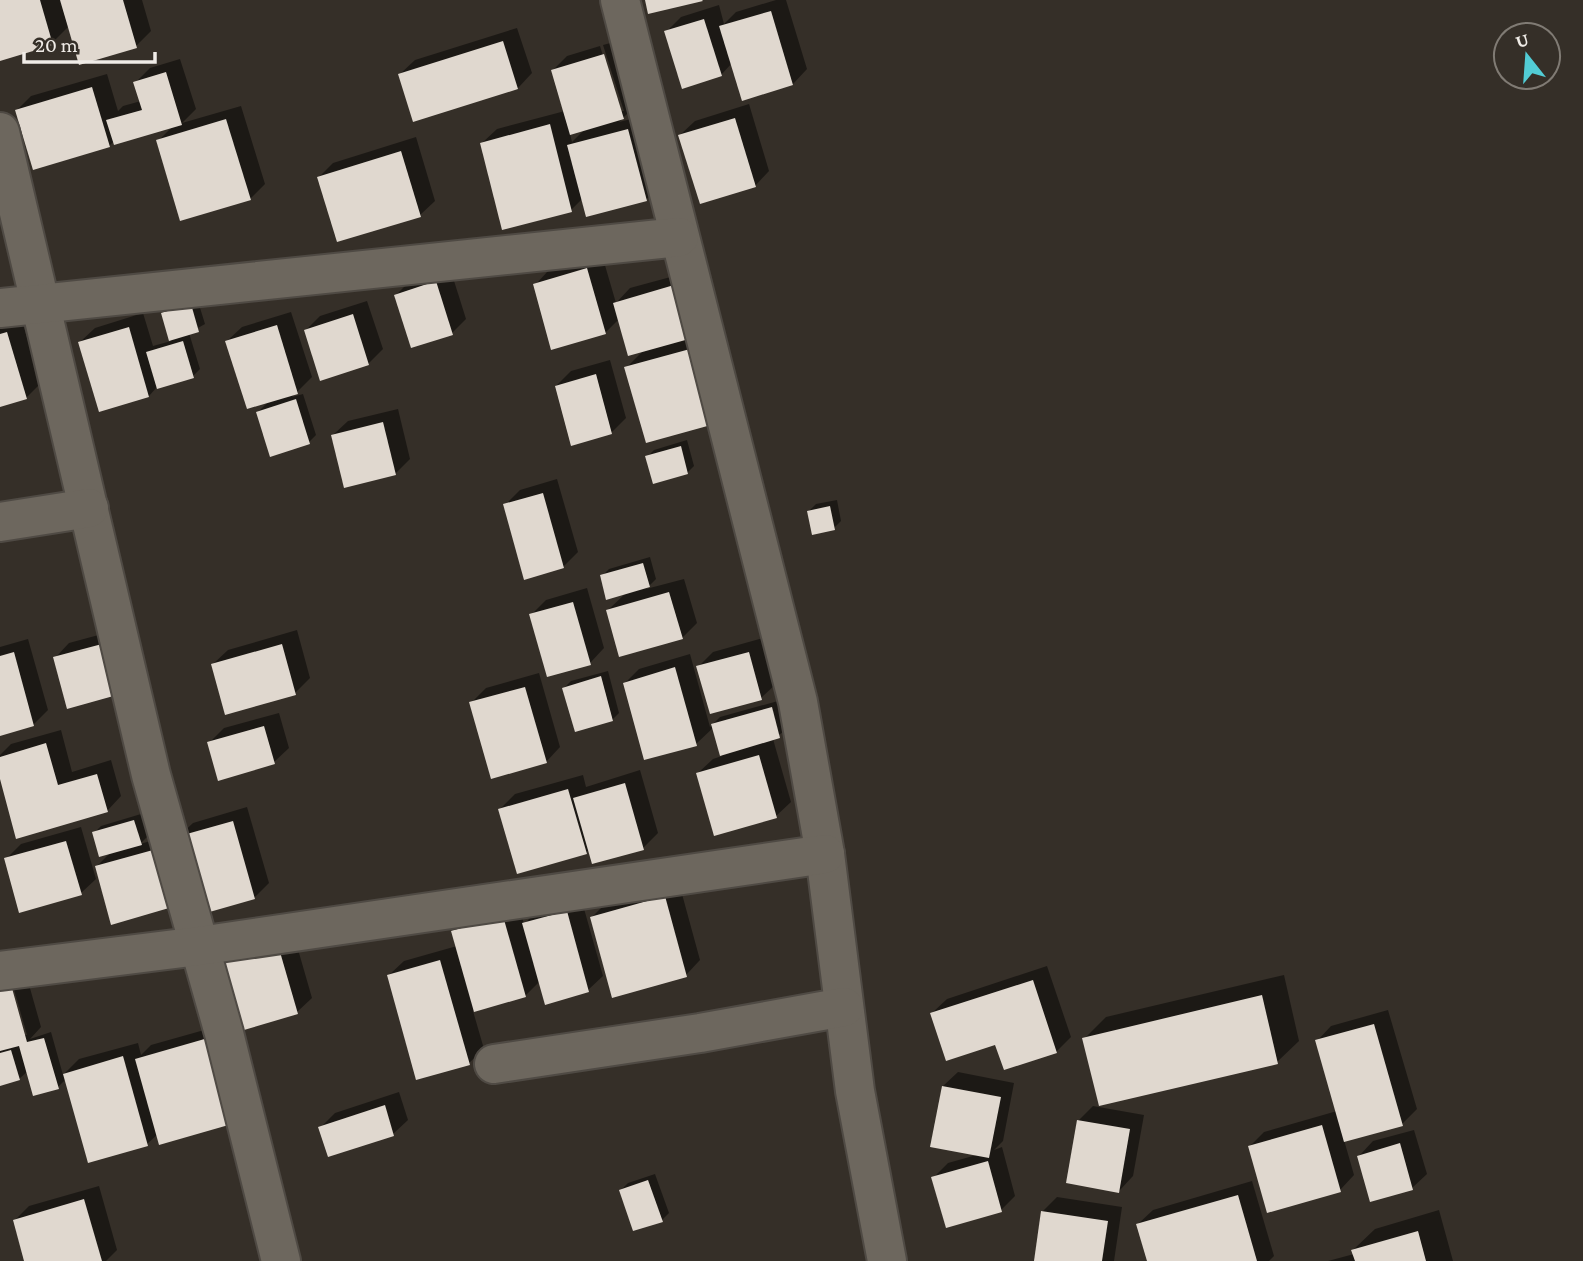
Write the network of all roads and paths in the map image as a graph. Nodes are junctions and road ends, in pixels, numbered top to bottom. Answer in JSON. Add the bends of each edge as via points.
{"nodes":[{"id":1,"x":620,"y":0,"type":"edge"},
{"id":2,"x":0,"y":132,"type":"edge"},
{"id":3,"x":679,"y":237,"type":"junction"},
{"id":4,"x":41,"y":303,"type":"junction"},
{"id":5,"x":0,"y":308,"type":"edge"},
{"id":6,"x":89,"y":508,"type":"junction"},
{"id":7,"x":0,"y":522,"type":"edge"},
{"id":8,"x":825,"y":854,"type":"junction"},
{"id":9,"x":199,"y":946,"type":"junction"},
{"id":10,"x":0,"y":971,"type":"edge"},
{"id":11,"x":844,"y":1007,"type":"junction"},
{"id":12,"x":494,"y":1063,"type":"dead end"},
{"id":13,"x":281,"y":1261,"type":"edge"},
{"id":14,"x":887,"y":1261,"type":"edge"}],
"edges":[{"from":1,"to":3,"type":"street"},
{"from":2,"to":4,"type":"street"},
{"from":3,"to":4,"type":"street"},
{"from":3,"to":8,"type":"street","via":[[798,702]]},
{"from":4,"to":5,"type":"street"},
{"from":4,"to":6,"type":"street"},
{"from":6,"to":7,"type":"street"},
{"from":6,"to":9,"type":"street","via":[[151,775]]},
{"from":8,"to":9,"type":"street"},
{"from":8,"to":11,"type":"street"},
{"from":9,"to":10,"type":"street"},
{"from":9,"to":13,"type":"street"},
{"from":11,"to":12,"type":"street"},
{"from":11,"to":14,"type":"street"}]}
